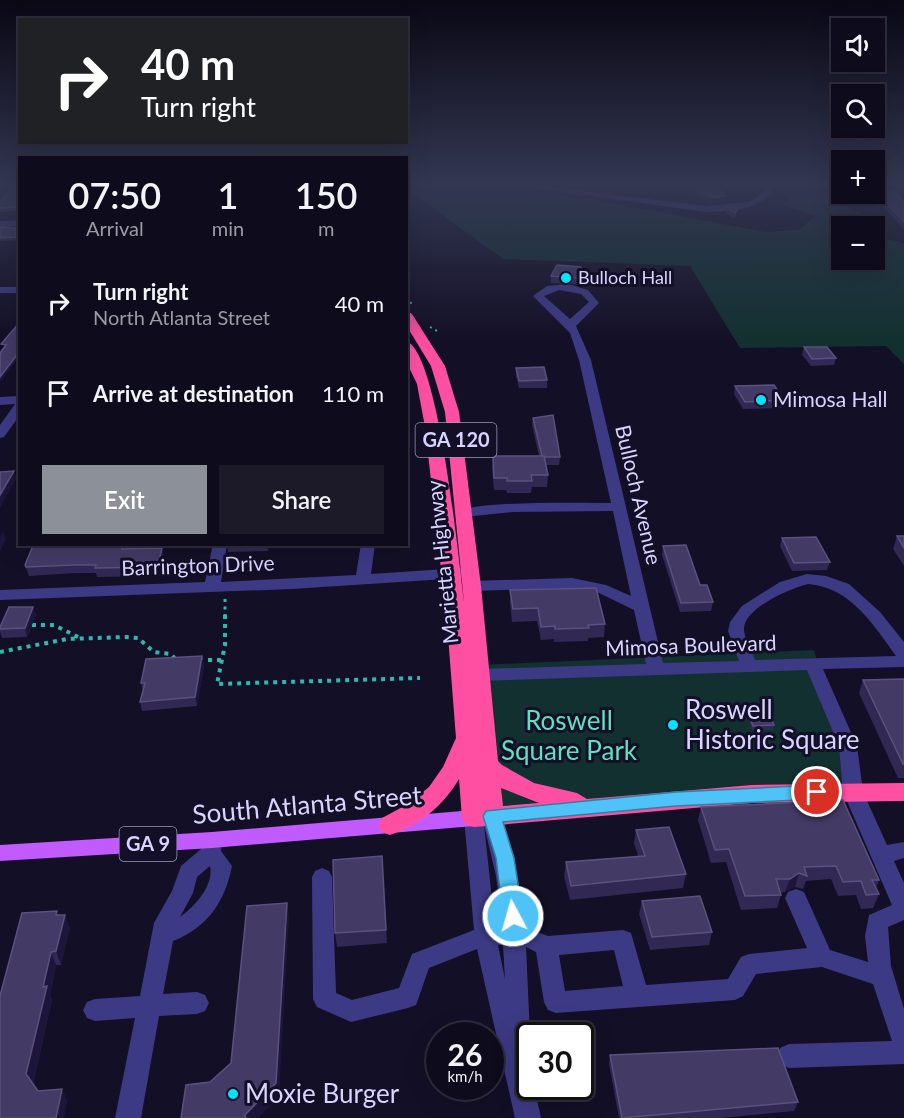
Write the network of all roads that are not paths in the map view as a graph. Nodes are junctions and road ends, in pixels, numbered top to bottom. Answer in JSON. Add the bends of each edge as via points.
{"nodes":[{"id":1,"x":0,"y":290,"type":"edge"},
{"id":2,"x":18,"y":290,"type":"edge"},
{"id":3,"x":408,"y":317,"type":"edge"},
{"id":4,"x":573,"y":328,"type":"junction"},
{"id":5,"x":408,"y":349,"type":"edge"},
{"id":6,"x":18,"y":400,"type":"edge"},
{"id":7,"x":0,"y":401,"type":"edge"},
{"id":8,"x":18,"y":409,"type":"edge"},
{"id":9,"x":0,"y":434,"type":"edge"},
{"id":10,"x":619,"y":507,"type":"junction"},
{"id":11,"x":464,"y":513,"type":"junction"},
{"id":12,"x":220,"y":546,"type":"edge"},
{"id":13,"x":368,"y":546,"type":"edge"},
{"id":14,"x":464,"y":578,"type":"junction"},
{"id":15,"x":363,"y":579,"type":"junction"},
{"id":16,"x":217,"y":587,"type":"junction"},
{"id":17,"x":0,"y":596,"type":"edge"},
{"id":18,"x":642,"y":607,"type":"junction"},
{"id":19,"x":904,"y":654,"type":"edge"},
{"id":20,"x":904,"y":661,"type":"edge"},
{"id":21,"x":813,"y":665,"type":"junction"},
{"id":22,"x":749,"y":666,"type":"junction"},
{"id":23,"x":656,"y":669,"type":"junction"},
{"id":24,"x":480,"y":675,"type":"junction"},
{"id":25,"x":466,"y":726,"type":"junction"},
{"id":26,"x":486,"y":762,"type":"junction"},
{"id":27,"x":853,"y":792,"type":"junction"},
{"id":28,"x":904,"y":792,"type":"edge"},
{"id":29,"x":598,"y":806,"type":"junction"},
{"id":30,"x":483,"y":817,"type":"junction"},
{"id":31,"x":390,"y":825,"type":"junction"},
{"id":32,"x":212,"y":847,"type":"junction"},
{"id":33,"x":904,"y":850,"type":"edge"},
{"id":34,"x":0,"y":853,"type":"edge"},
{"id":35,"x":881,"y":855,"type":"junction"},
{"id":36,"x":322,"y":877,"type":"dead end"},
{"id":37,"x":796,"y":898,"type":"dead end"},
{"id":38,"x":903,"y":902,"type":"edge"},
{"id":39,"x":163,"y":935,"type":"junction"},
{"id":40,"x":515,"y":935,"type":"junction"},
{"id":41,"x":487,"y":937,"type":"junction"},
{"id":42,"x":546,"y":946,"type":"junction"},
{"id":43,"x":822,"y":957,"type":"junction"},
{"id":44,"x":884,"y":976,"type":"junction"},
{"id":45,"x":637,"y":996,"type":"junction"},
{"id":46,"x":197,"y":1004,"type":"dead end"},
{"id":47,"x":149,"y":1007,"type":"junction"},
{"id":48,"x":95,"y":1010,"type":"dead end"},
{"id":49,"x":518,"y":1022,"type":"edge"},
{"id":50,"x":904,"y":1040,"type":"edge"},
{"id":51,"x":904,"y":1052,"type":"edge"},
{"id":52,"x":789,"y":1056,"type":"dead end"},
{"id":53,"x":516,"y":1058,"type":"edge"},
{"id":54,"x":525,"y":1100,"type":"edge"},
{"id":55,"x":128,"y":1118,"type":"edge"},
{"id":56,"x":528,"y":1118,"type":"edge"}],
"edges":[{"from":1,"to":2,"type":"street"},
{"from":3,"to":11,"type":"highway","name":"Marietta Highway","number":"GA 120","via":[[433,354],[449,396]]},
{"from":4,"to":4,"type":"street","via":[[594,303],[592,296],[566,288],[541,292],[538,296],[542,301]]},
{"from":4,"to":10,"type":"street","name":"Bulloch Avenue","via":[[585,360]]},
{"from":5,"to":14,"type":"highway","name":"Marietta Highway","number":"GA 120","via":[[424,384]]},
{"from":6,"to":7,"type":"street"},
{"from":8,"to":9,"type":"street"},
{"from":10,"to":11,"type":"street","via":[[513,508]]},
{"from":10,"to":18,"type":"street","name":"Bulloch Avenue"},
{"from":11,"to":14,"type":"highway","name":"Marietta Highway","number":"GA 120"},
{"from":12,"to":16,"type":"street"},
{"from":13,"to":15,"type":"street"},
{"from":14,"to":15,"type":"street","name":"Barrington Drive"},
{"from":14,"to":18,"type":"street","name":"Barrington Drive","via":[[572,583],[601,588]]},
{"from":14,"to":24,"type":"highway","name":"Marietta Highway","number":"GA 120"},
{"from":14,"to":25,"type":"highway","name":"Marietta Highway","number":"GA 120"},
{"from":15,"to":16,"type":"street","name":"Barrington Drive"},
{"from":16,"to":17,"type":"street","name":"Barrington Drive"},
{"from":18,"to":23,"type":"street","name":"Bulloch Avenue"},
{"from":19,"to":22,"type":"street","via":[[857,594],[820,579],[790,585],[761,599],[740,617],[736,632]]},
{"from":20,"to":21,"type":"street","name":"Mimosa Boulevard"},
{"from":21,"to":22,"type":"street","name":"Mimosa Boulevard"},
{"from":21,"to":27,"type":"street","via":[[848,746]]},
{"from":22,"to":23,"type":"street","name":"Mimosa Boulevard"},
{"from":23,"to":24,"type":"street","name":"Mimosa Boulevard"},
{"from":24,"to":26,"type":"highway","name":"Marietta Highway","number":"GA 120"},
{"from":25,"to":30,"type":"highway","name":"Marietta Highway","number":"GA 120"},
{"from":25,"to":31,"type":"highway","via":[[458,760],[441,789],[429,803]]},
{"from":26,"to":29,"type":"highway","via":[[496,776],[515,786]]},
{"from":26,"to":30,"type":"highway","name":"Marietta Highway"},
{"from":27,"to":28,"type":"highway","number":"GA 9"},
{"from":27,"to":29,"type":"highway","number":"GA 9","via":[[752,794]]},
{"from":27,"to":35,"type":"street"},
{"from":29,"to":30,"type":"highway","number":"GA 9"},
{"from":30,"to":31,"type":"main road","name":"South Atlanta Street","number":"GA 9"},
{"from":30,"to":40,"type":"street","via":[[505,858]]},
{"from":30,"to":41,"type":"street"},
{"from":31,"to":32,"type":"main road","name":"South Atlanta Street","number":"GA 9"},
{"from":32,"to":34,"type":"main road","name":"South Atlanta Street","number":"GA 9"},
{"from":32,"to":39,"type":"street","via":[[188,872]]},
{"from":32,"to":39,"type":"street","via":[[222,866],[212,898],[190,923]]},
{"from":33,"to":35,"type":"street"},
{"from":35,"to":38,"type":"street"},
{"from":36,"to":41,"type":"street","via":[[325,999],[351,1011],[408,997],[420,961]]},
{"from":37,"to":43,"type":"street"},
{"from":38,"to":44,"type":"street","via":[[877,922],[875,940]]},
{"from":39,"to":47,"type":"street"},
{"from":40,"to":41,"type":"street"},
{"from":40,"to":42,"type":"street","via":[[535,938]]},
{"from":40,"to":49,"type":"street"},
{"from":41,"to":53,"type":"street","via":[[498,999]]},
{"from":42,"to":45,"type":"street","via":[[623,940]]},
{"from":42,"to":45,"type":"street","via":[[556,1002]]},
{"from":43,"to":44,"type":"street"},
{"from":43,"to":45,"type":"street","via":[[749,964],[735,989]]},
{"from":44,"to":50,"type":"street"},
{"from":46,"to":47,"type":"street"},
{"from":47,"to":48,"type":"street"},
{"from":47,"to":55,"type":"street"},
{"from":51,"to":52,"type":"street"},
{"from":54,"to":56,"type":"street"}]}
